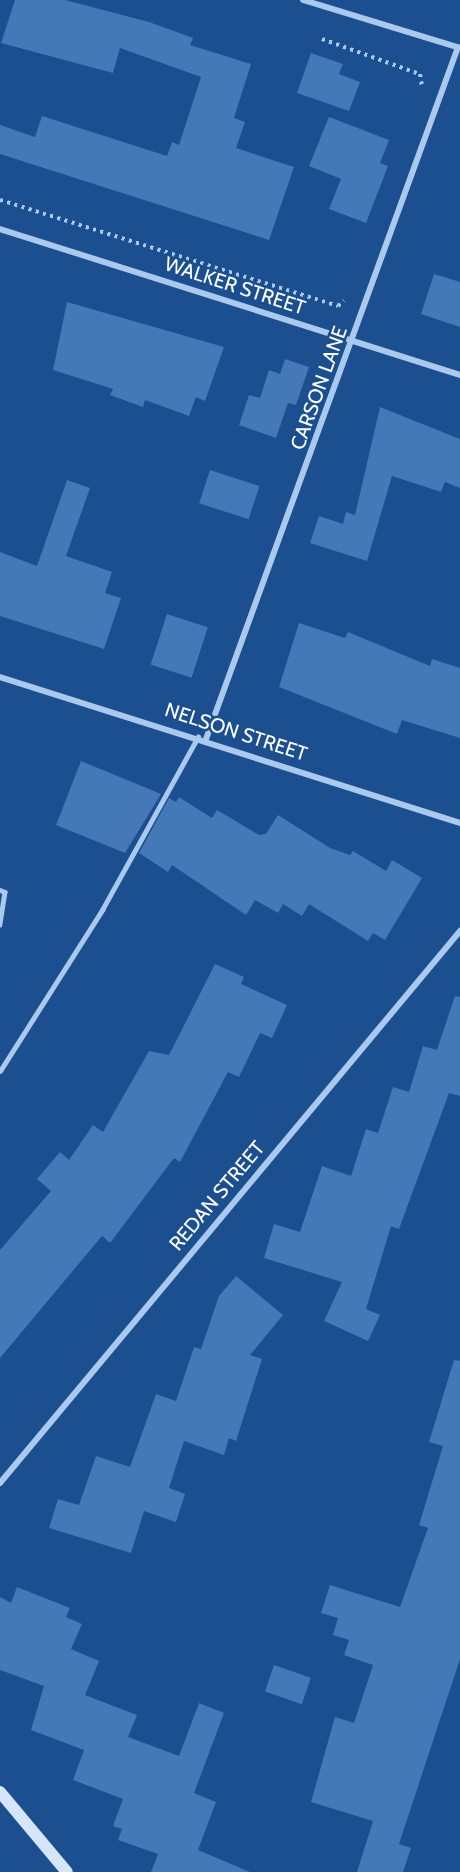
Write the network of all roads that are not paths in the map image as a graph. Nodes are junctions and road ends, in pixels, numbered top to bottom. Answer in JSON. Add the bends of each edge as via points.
{"nodes":[{"id":1,"x":303,"y":0,"type":"edge"},
{"id":2,"x":459,"y":47,"type":"edge"},
{"id":3,"x":0,"y":229,"type":"edge"},
{"id":4,"x":354,"y":341,"type":"junction"},
{"id":5,"x":460,"y":375,"type":"edge"},
{"id":6,"x":0,"y":677,"type":"edge"},
{"id":7,"x":198,"y":737,"type":"junction"},
{"id":8,"x":206,"y":739,"type":"junction"},
{"id":9,"x":460,"y":823,"type":"edge"},
{"id":10,"x":0,"y":890,"type":"edge"},
{"id":11,"x":0,"y":925,"type":"edge"},
{"id":12,"x":460,"y":931,"type":"edge"},
{"id":13,"x":0,"y":1071,"type":"edge"},
{"id":14,"x":1,"y":1481,"type":"edge"},
{"id":15,"x":0,"y":1792,"type":"edge"},
{"id":16,"x":67,"y":1872,"type":"edge"}],
"edges":[{"from":1,"to":2,"type":"street"},
{"from":2,"to":4,"type":"street","name":"CARSON LANE"},
{"from":3,"to":4,"type":"street","name":"WALKER STREET"},
{"from":4,"to":5,"type":"street","name":"WALKER STREET"},
{"from":4,"to":8,"type":"street","name":"CARSON LANE"},
{"from":6,"to":7,"type":"street","name":"NELSON STREET"},
{"from":7,"to":8,"type":"street","name":"NELSON STREET"},
{"from":7,"to":13,"type":"lane","via":[[102,910]]},
{"from":8,"to":9,"type":"street","name":"NELSON STREET"},
{"from":10,"to":11,"type":"lane","via":[[5,892]]},
{"from":12,"to":14,"type":"street","name":"REDAN STREET"},
{"from":15,"to":16,"type":"main road"}]}
